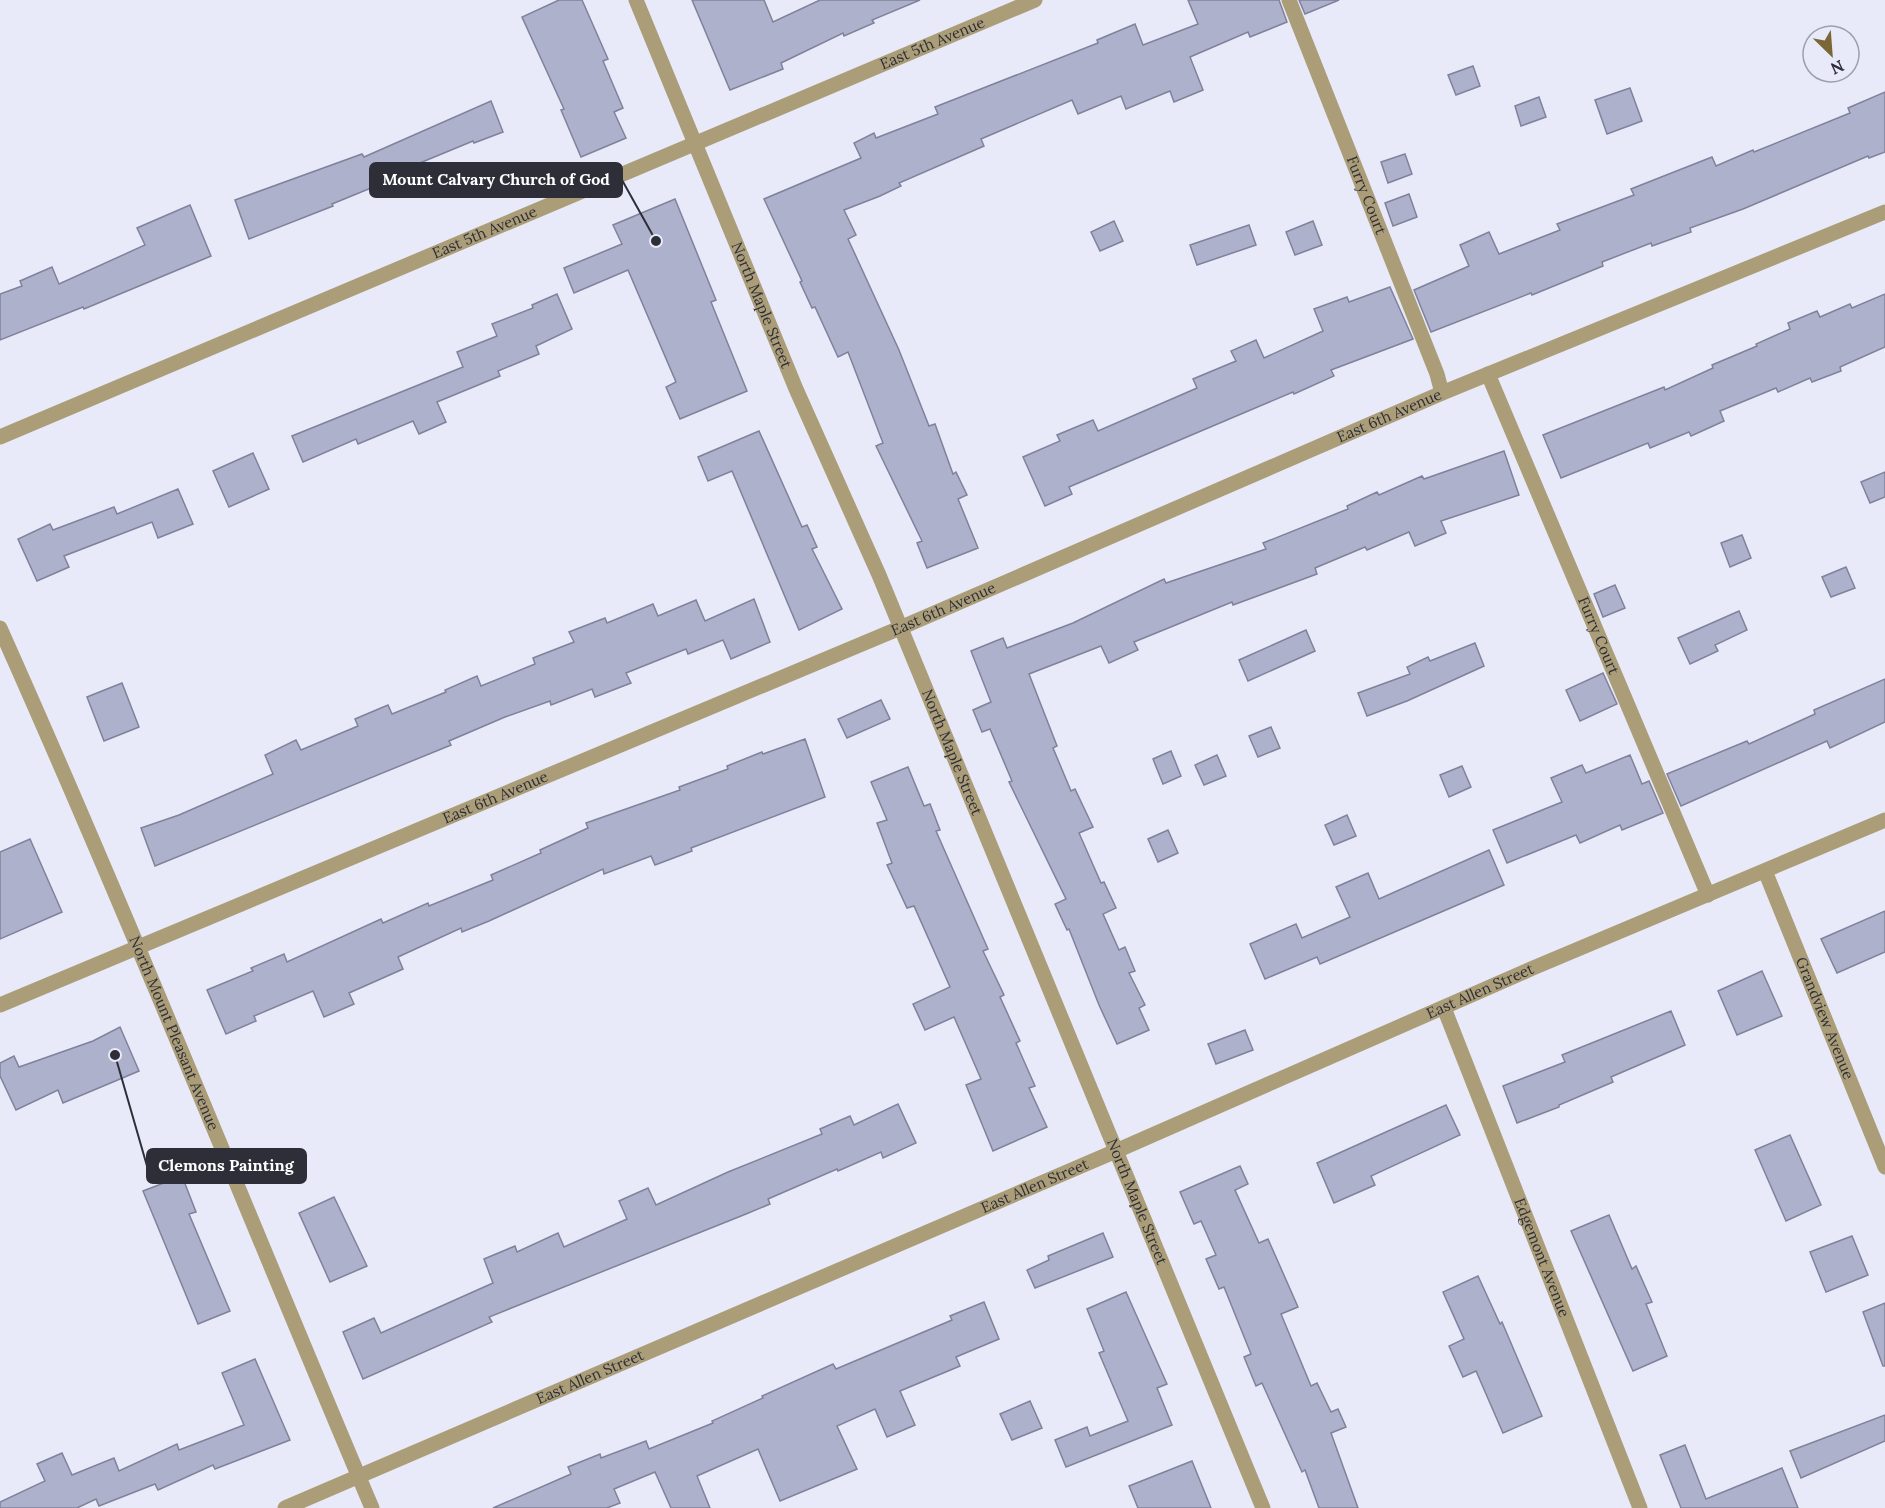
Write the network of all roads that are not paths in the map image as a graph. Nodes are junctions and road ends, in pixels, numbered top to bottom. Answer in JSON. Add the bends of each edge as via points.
{"nodes":[{"id":1,"x":636,"y":0,"type":"edge"},
{"id":2,"x":1035,"y":0,"type":"edge"},
{"id":3,"x":1288,"y":0,"type":"edge"},
{"id":4,"x":694,"y":145,"type":"junction"},
{"id":5,"x":1885,"y":212,"type":"edge"},
{"id":6,"x":1488,"y":374,"type":"junction"},
{"id":7,"x":1442,"y":393,"type":"junction"},
{"id":8,"x":0,"y":437,"type":"edge"},
{"id":9,"x":0,"y":628,"type":"edge"},
{"id":10,"x":900,"y":628,"type":"junction"},
{"id":11,"x":1885,"y":820,"type":"edge"},
{"id":12,"x":1765,"y":871,"type":"junction"},
{"id":13,"x":1708,"y":895,"type":"junction"},
{"id":14,"x":138,"y":948,"type":"junction"},
{"id":15,"x":0,"y":1005,"type":"edge"},
{"id":16,"x":1444,"y":1008,"type":"junction"},
{"id":17,"x":1116,"y":1151,"type":"junction"},
{"id":18,"x":1885,"y":1167,"type":"edge"},
{"id":19,"x":358,"y":1476,"type":"junction"},
{"id":20,"x":285,"y":1508,"type":"edge"},
{"id":21,"x":372,"y":1508,"type":"edge"},
{"id":22,"x":1263,"y":1508,"type":"edge"},
{"id":23,"x":1640,"y":1508,"type":"edge"}],
"edges":[{"from":1,"to":4,"type":"street","name":"North Maple Street"},
{"from":2,"to":4,"type":"street","name":"East 5th Avenue"},
{"from":3,"to":7,"type":"street","name":"Furry Court"},
{"from":4,"to":8,"type":"street","name":"East 5th Avenue"},
{"from":4,"to":10,"type":"street","name":"North Maple Street"},
{"from":5,"to":6,"type":"street","name":"East 6th Avenue"},
{"from":6,"to":7,"type":"street","name":"East 6th Avenue"},
{"from":6,"to":13,"type":"street","name":"Furry Court"},
{"from":7,"to":10,"type":"street","name":"East 6th Avenue"},
{"from":9,"to":14,"type":"street","name":"North Mount Pleasant Avenue"},
{"from":10,"to":14,"type":"street","name":"East 6th Avenue"},
{"from":10,"to":17,"type":"street","name":"North Maple Street"},
{"from":11,"to":12,"type":"street","name":"East Allen Street"},
{"from":12,"to":13,"type":"street","name":"East Allen Street"},
{"from":12,"to":18,"type":"street","name":"Grandview Avenue"},
{"from":13,"to":16,"type":"street","name":"East Allen Street"},
{"from":14,"to":15,"type":"street","name":"East 6th Avenue"},
{"from":14,"to":19,"type":"street","name":"North Mount Pleasant Avenue"},
{"from":16,"to":17,"type":"street","name":"East Allen Street"},
{"from":16,"to":23,"type":"street","name":"Edgemont Avenue"},
{"from":17,"to":19,"type":"street","name":"East Allen Street"},
{"from":17,"to":22,"type":"street","name":"North Maple Street"},
{"from":19,"to":20,"type":"street","name":"East Allen Street"},
{"from":19,"to":21,"type":"street","name":"North Mount Pleasant Avenue"}]}
